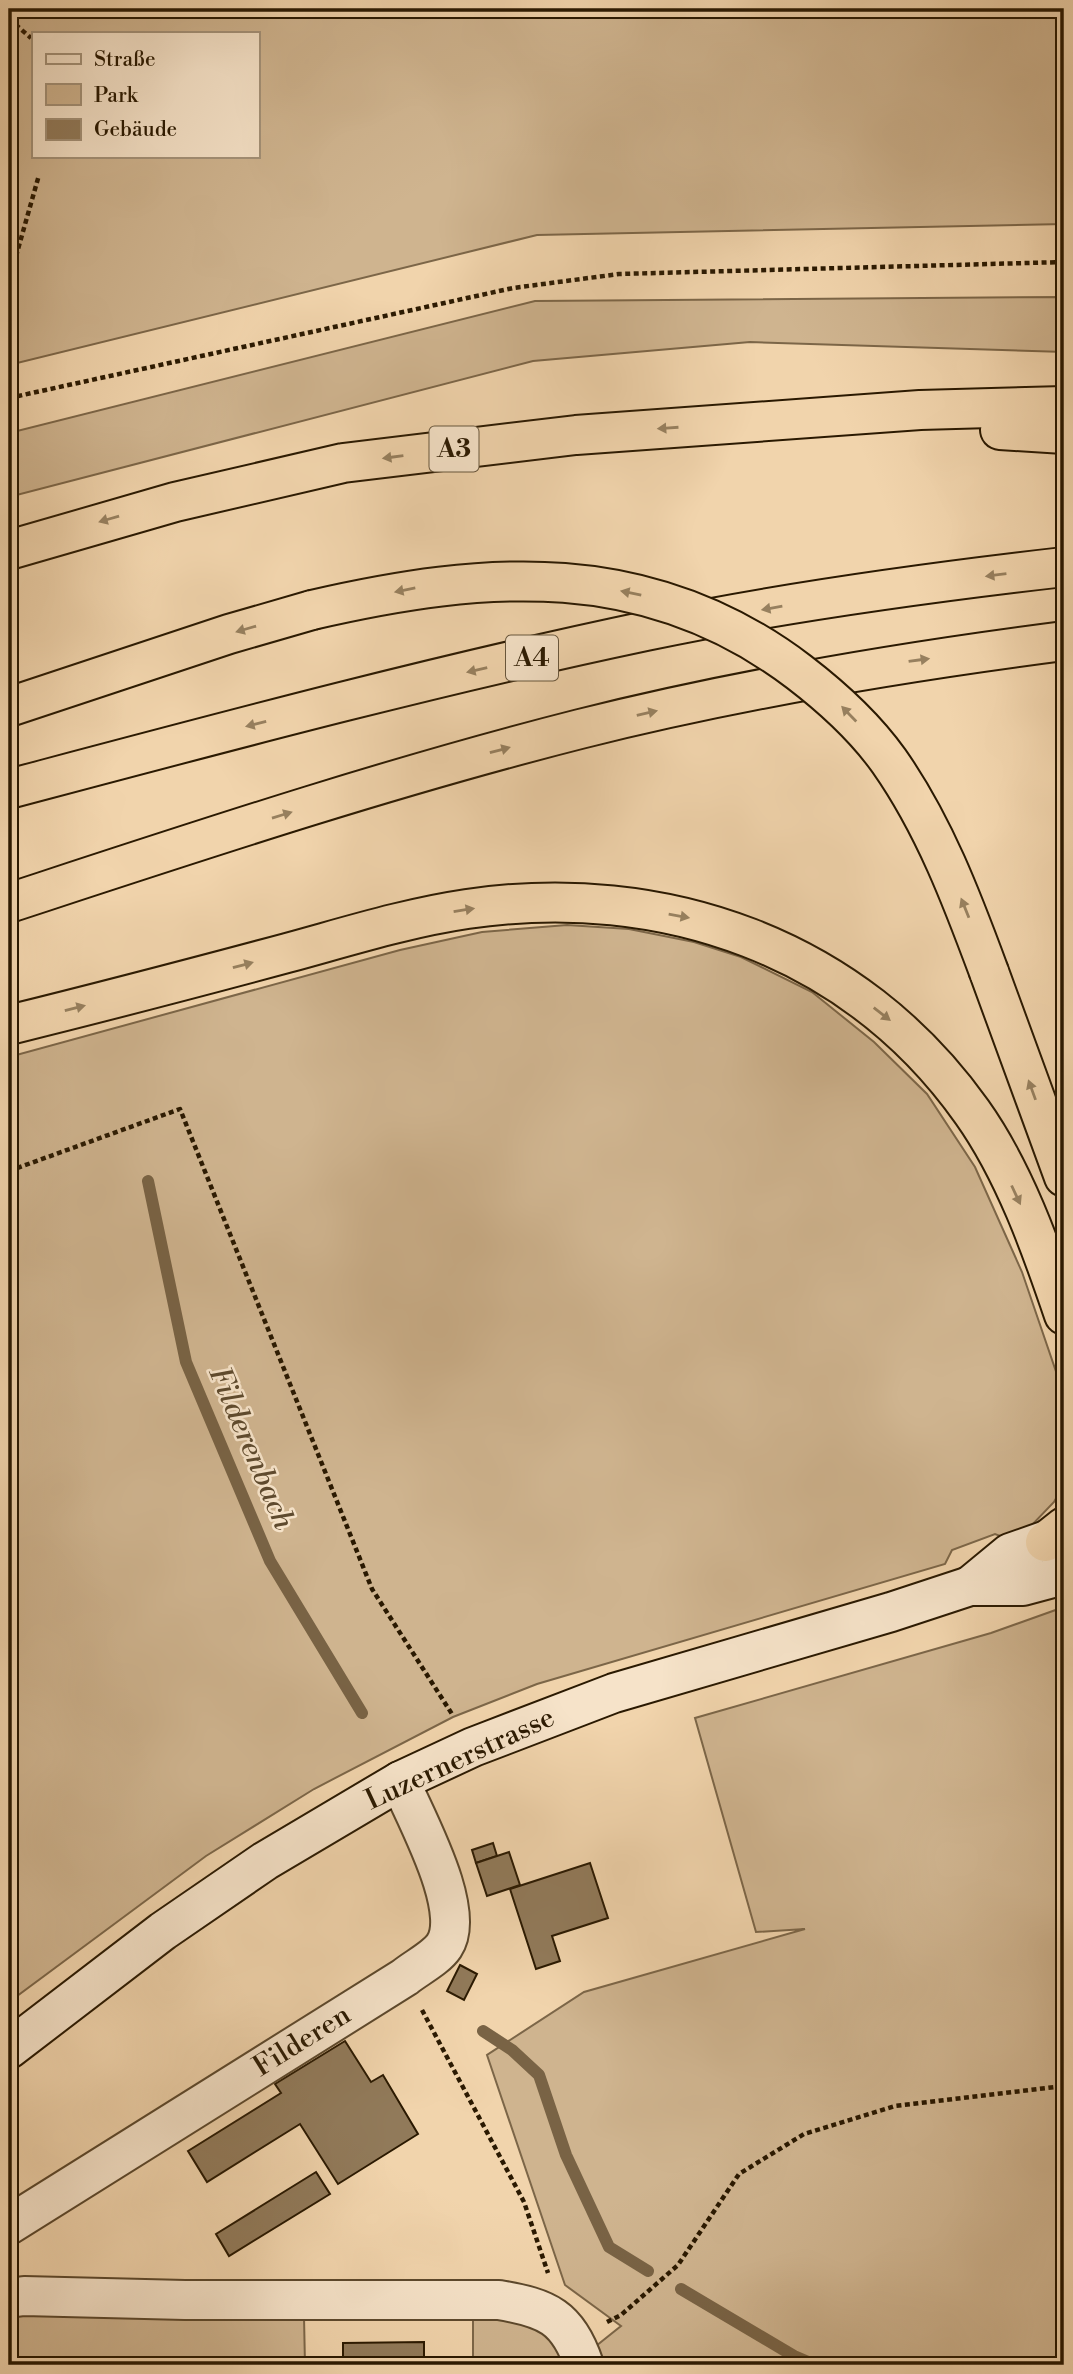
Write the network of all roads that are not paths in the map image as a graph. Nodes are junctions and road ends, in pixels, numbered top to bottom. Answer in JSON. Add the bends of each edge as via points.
{"nodes":[{"id":1,"x":1064,"y":406,"type":"edge"},
{"id":2,"x":736,"y":424,"type":"junction"},
{"id":3,"x":1064,"y":434,"type":"edge"},
{"id":4,"x":9,"y":550,"type":"edge"},
{"id":5,"x":1064,"y":567,"type":"edge"},
{"id":6,"x":1064,"y":641,"type":"edge"},
{"id":7,"x":9,"y":707,"type":"edge"},
{"id":8,"x":9,"y":789,"type":"edge"},
{"id":9,"x":217,"y":835,"type":"junction"},
{"id":10,"x":9,"y":903,"type":"edge"},
{"id":11,"x":9,"y":921,"type":"edge"},
{"id":12,"x":9,"y":1025,"type":"edge"},
{"id":13,"x":1064,"y":1177,"type":"edge"},
{"id":14,"x":1064,"y":1315,"type":"edge"},
{"id":15,"x":1058,"y":1534,"type":"edge"},
{"id":16,"x":1064,"y":1575,"type":"edge"},
{"id":17,"x":970,"y":1586,"type":"junction"},
{"id":18,"x":400,"y":1781,"type":"junction"},
{"id":19,"x":9,"y":2049,"type":"edge"},
{"id":20,"x":9,"y":2225,"type":"edge"},
{"id":21,"x":9,"y":2298,"type":"edge"},
{"id":22,"x":572,"y":2341,"type":"edge"}],
"edges":[{"from":1,"to":2,"type":"highway","via":[[920,410]]},
{"from":2,"to":3,"type":"highway","number":"A3","via":[[938,426]]},
{"from":2,"to":4,"type":"highway","number":"A3","one_way":true,"via":[[576,435],[344,464],[175,502]]},
{"from":5,"to":8,"type":"highway","number":"A4","one_way":true,"via":[[938,582],[647,631],[357,698]]},
{"from":9,"to":6,"type":"highway","one_way":true,"via":[[425,771],[730,694],[910,661]]},
{"from":13,"to":7,"type":"highway","one_way":true,"bridge":true,"via":[[936,842],[888,760],[830,697],[786,663],[699,615],[638,594],[555,582],[420,587],[229,634]]},
{"from":9,"to":10,"type":"highway"},
{"from":9,"to":11,"type":"highway"},
{"from":12,"to":14,"type":"highway","one_way":true,"via":[[465,909],[570,901],[699,919],[752,937],[848,988],[930,1059],[974,1113],[1000,1160]]},
{"from":15,"to":17,"type":"main road","name":"Luzernerstrasse","via":[[1010,1553]]},
{"from":16,"to":17,"type":"main road","name":"Luzernerstrasse","via":[[1023,1586]]},
{"from":17,"to":18,"type":"main road","name":"Luzernerstrasse","via":[[614,1693],[473,1747]]},
{"from":18,"to":19,"type":"main road","name":"Luzernerstrasse","via":[[264,1861],[163,1931]]},
{"from":18,"to":20,"type":"main road","name":"Filderen","via":[[446,1890],[451,1920],[444,1946],[405,1977]]},
{"from":21,"to":22,"type":"main road","via":[[460,2298],[528,2305]]}]}
